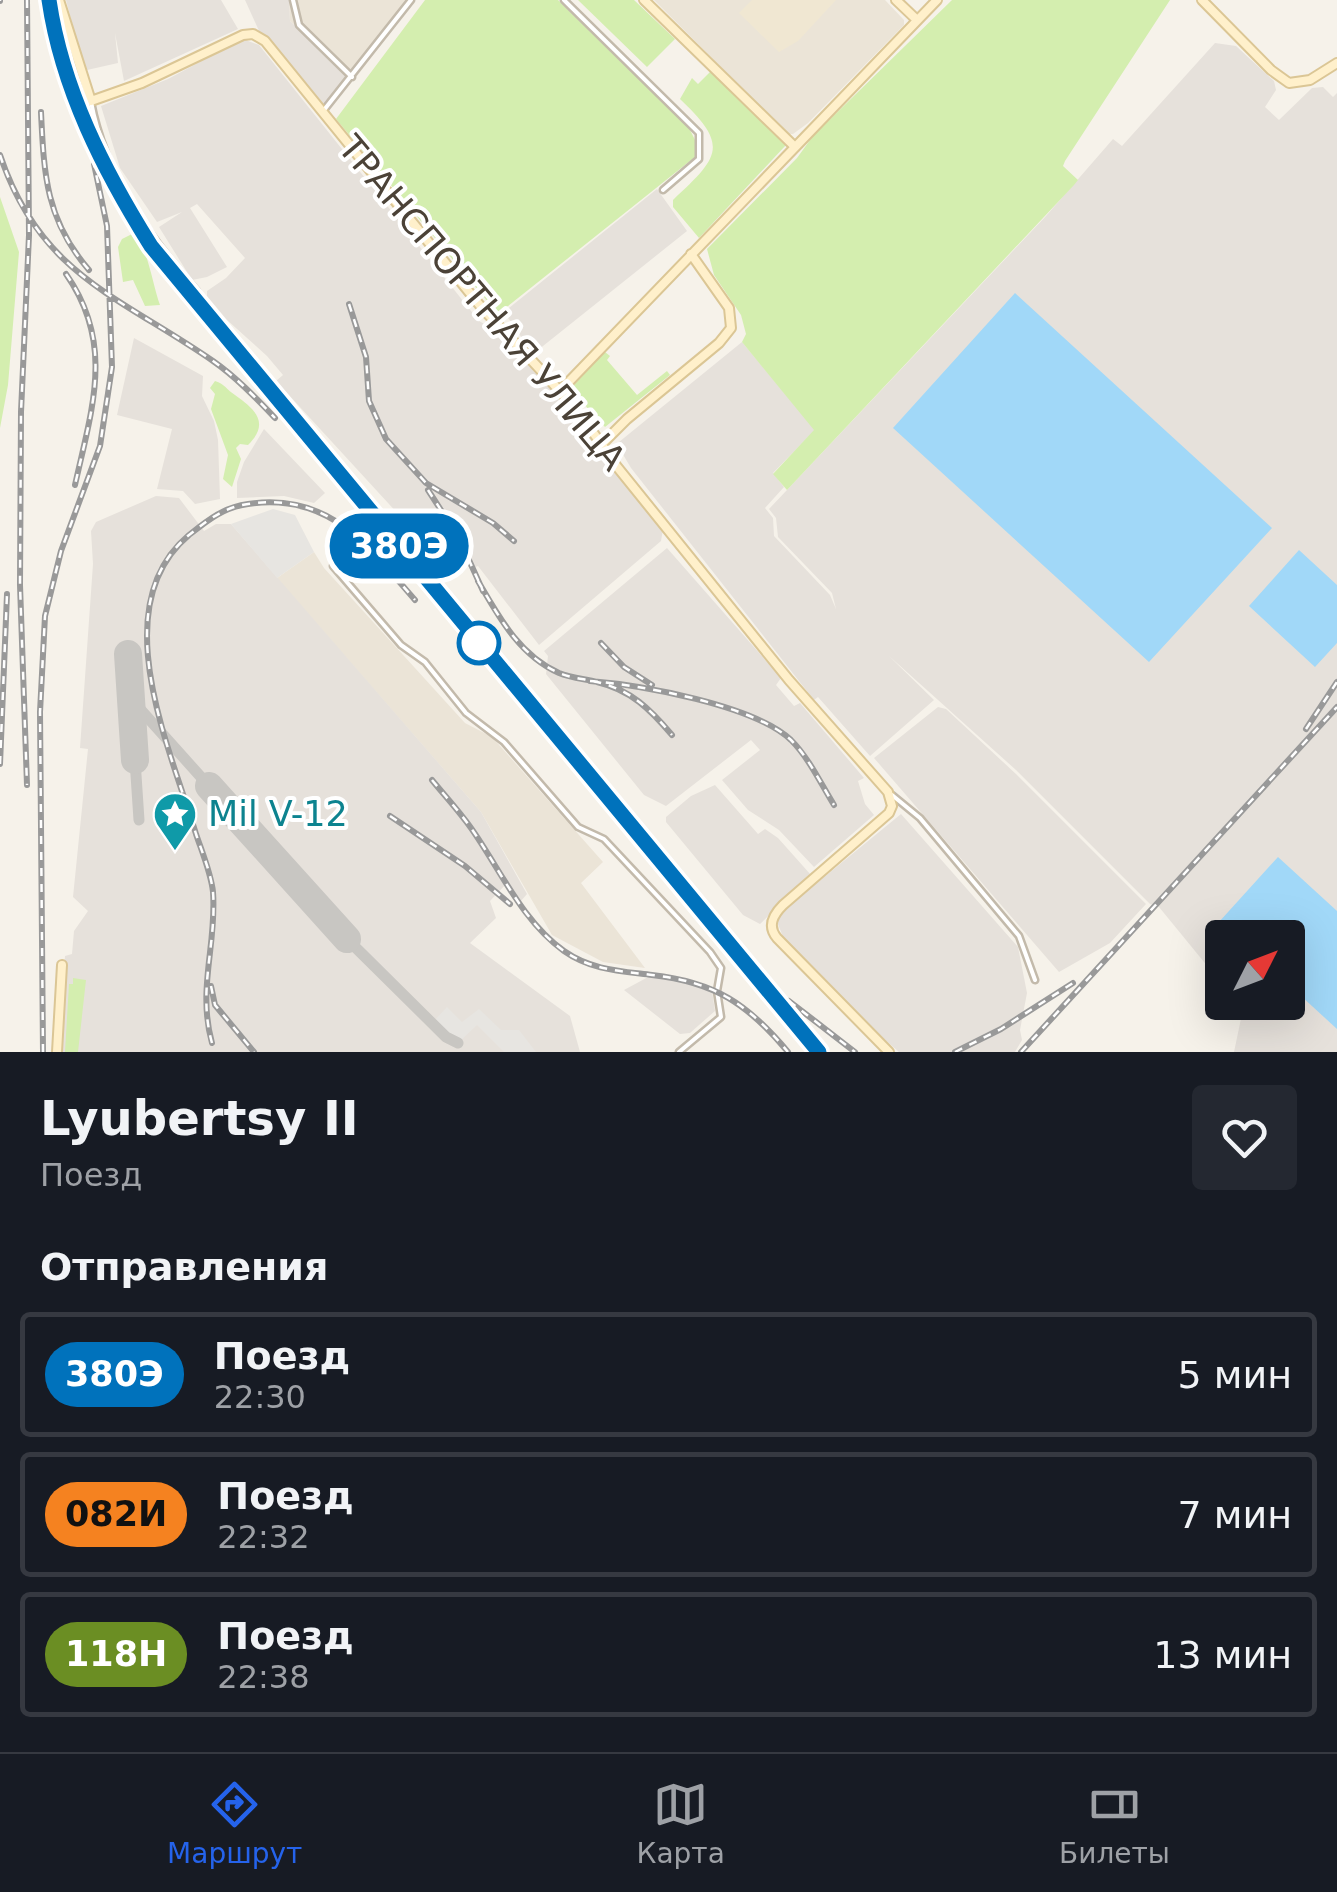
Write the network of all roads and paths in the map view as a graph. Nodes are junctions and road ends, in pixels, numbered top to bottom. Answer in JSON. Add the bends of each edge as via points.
{"nodes":[{"id":1,"x":59,"y":0,"type":"edge"},
{"id":2,"x":294,"y":0,"type":"edge"},
{"id":3,"x":411,"y":0,"type":"edge"},
{"id":4,"x":564,"y":0,"type":"edge"},
{"id":5,"x":644,"y":0,"type":"edge"},
{"id":6,"x":896,"y":0,"type":"edge"},
{"id":7,"x":937,"y":0,"type":"edge"},
{"id":8,"x":1202,"y":0,"type":"edge"},
{"id":9,"x":917,"y":20,"type":"junction"},
{"id":10,"x":1337,"y":63,"type":"edge"},
{"id":11,"x":352,"y":77,"type":"junction"},
{"id":12,"x":91,"y":101,"type":"junction"},
{"id":13,"x":323,"y":112,"type":"junction"},
{"id":14,"x":794,"y":146,"type":"junction"},
{"id":15,"x":663,"y":190,"type":"dead end"},
{"id":16,"x":691,"y":254,"type":"junction"},
{"id":17,"x":197,"y":291,"type":"dead end"},
{"id":18,"x":560,"y":391,"type":"junction"},
{"id":19,"x":603,"y":444,"type":"junction"},
{"id":20,"x":333,"y":566,"type":"dead end"},
{"id":21,"x":888,"y":792,"type":"junction"},
{"id":22,"x":62,"y":964,"type":"dead end"},
{"id":23,"x":1035,"y":980,"type":"dead end"},
{"id":24,"x":57,"y":1052,"type":"edge"},
{"id":25,"x":679,"y":1052,"type":"edge"},
{"id":26,"x":889,"y":1052,"type":"edge"}],
"edges":[{"from":1,"to":12,"type":"street"},
{"from":2,"to":11,"type":"street","via":[[298,24]]},
{"from":3,"to":11,"type":"street"},
{"from":4,"to":15,"type":"street","via":[[699,133],[699,159]]},
{"from":5,"to":14,"type":"street"},
{"from":6,"to":9,"type":"street"},
{"from":7,"to":9,"type":"street"},
{"from":8,"to":10,"type":"street","via":[[1289,82],[1303,82]]},
{"from":9,"to":14,"type":"street"},
{"from":11,"to":13,"type":"street"},
{"from":12,"to":13,"type":"street","name":"ТРАНСПОРТНАЯ УЛИЦА","via":[[254,34]]},
{"from":12,"to":17,"type":"street","via":[[118,184]]},
{"from":13,"to":18,"type":"street","name":"ТРАНСПОРТНАЯ УЛИЦА","via":[[482,308]]},
{"from":14,"to":16,"type":"street"},
{"from":16,"to":18,"type":"street"},
{"from":16,"to":19,"type":"street","via":[[729,308],[731,328]]},
{"from":18,"to":19,"type":"street","name":"ТРАНСПОРТНАЯ УЛИЦА"},
{"from":19,"to":21,"type":"street","name":"ТРАНСПОРТНАЯ УЛИЦА","via":[[788,680]]},
{"from":20,"to":25,"type":"street","via":[[466,713],[504,742],[578,827],[604,839],[710,952],[720,968],[721,1017]]},
{"from":21,"to":23,"type":"street","via":[[920,818],[1020,936]]},
{"from":21,"to":26,"type":"street","via":[[889,813],[783,905],[772,926]]},
{"from":22,"to":24,"type":"street"}]}
